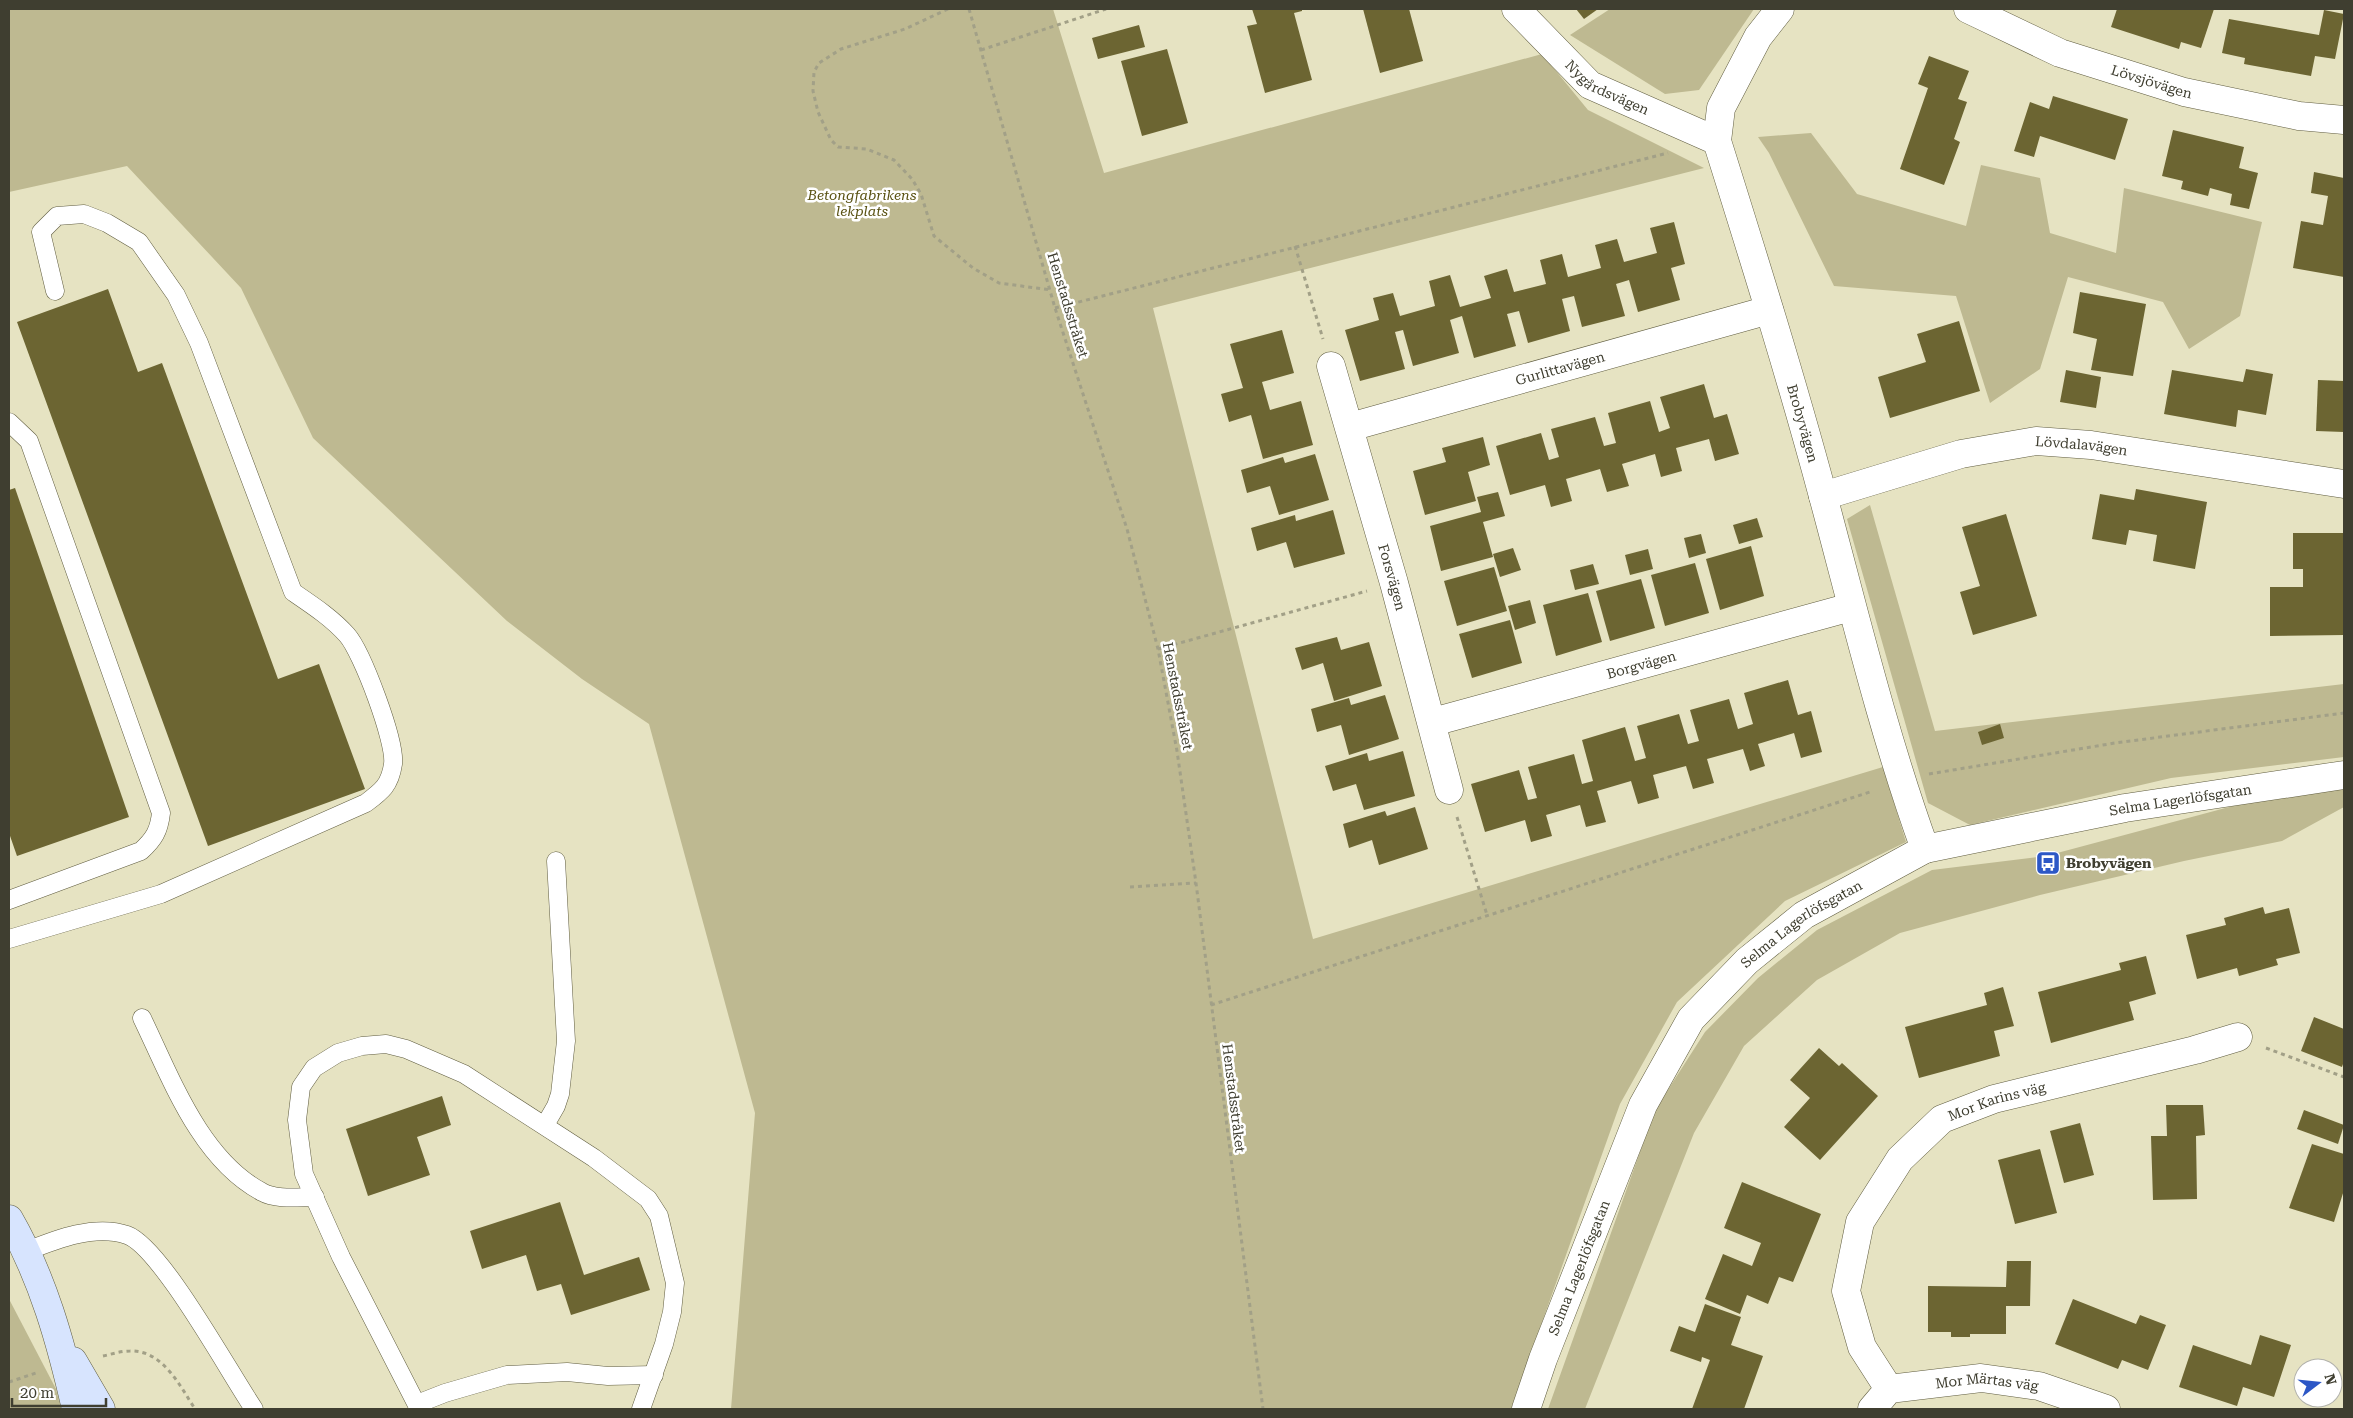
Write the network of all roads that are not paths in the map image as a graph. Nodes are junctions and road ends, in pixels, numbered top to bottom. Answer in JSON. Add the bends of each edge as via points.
{"nodes":[{"id":1,"x":1516,"y":9,"type":"edge"},
{"id":2,"x":1780,"y":9,"type":"edge"},
{"id":3,"x":1968,"y":9,"type":"edge"},
{"id":4,"x":2344,"y":120,"type":"edge"},
{"id":5,"x":1718,"y":141,"type":"junction"},
{"id":6,"x":56,"y":291,"type":"dead end"},
{"id":7,"x":1769,"y":310,"type":"junction"},
{"id":8,"x":1331,"y":366,"type":"road end"},
{"id":9,"x":9,"y":422,"type":"edge"},
{"id":10,"x":1350,"y":427,"type":"junction"},
{"id":11,"x":2344,"y":484,"type":"edge"},
{"id":12,"x":1823,"y":496,"type":"junction"},
{"id":13,"x":1850,"y":606,"type":"junction"},
{"id":14,"x":1432,"y":722,"type":"junction"},
{"id":15,"x":2344,"y":775,"type":"edge"},
{"id":16,"x":1449,"y":790,"type":"road end"},
{"id":17,"x":1925,"y":849,"type":"junction"},
{"id":18,"x":556,"y":861,"type":"dead end"},
{"id":19,"x":9,"y":900,"type":"edge"},
{"id":20,"x":9,"y":939,"type":"edge"},
{"id":21,"x":142,"y":1018,"type":"dead end"},
{"id":22,"x":2238,"y":1037,"type":"road end"},
{"id":23,"x":545,"y":1125,"type":"junction"},
{"id":24,"x":315,"y":1198,"type":"junction"},
{"id":25,"x":9,"y":1219,"type":"edge"},
{"id":26,"x":28,"y":1251,"type":"junction"},
{"id":27,"x":60,"y":1339,"type":"junction"},
{"id":28,"x":654,"y":1375,"type":"junction"},
{"id":29,"x":1881,"y":1399,"type":"edge"},
{"id":30,"x":418,"y":1407,"type":"edge"},
{"id":31,"x":76,"y":1409,"type":"edge"},
{"id":32,"x":101,"y":1409,"type":"edge"},
{"id":33,"x":254,"y":1409,"type":"edge"},
{"id":34,"x":641,"y":1409,"type":"edge"},
{"id":35,"x":1526,"y":1409,"type":"edge"},
{"id":36,"x":2106,"y":1409,"type":"edge"}],
"edges":[{"from":1,"to":5,"type":"street","name":"Nygårdsvägen","via":[[1590,85]]},
{"from":2,"to":5,"type":"street","name":"Brobyvägen","via":[[1758,38],[1721,108]]},
{"from":3,"to":4,"type":"street","name":"Lövsjövägen","via":[[2060,53],[2184,92],[2299,116]]},
{"from":5,"to":7,"type":"street","name":"Brobyvägen"},
{"from":6,"to":20,"type":"lane","via":[[41,232],[58,216],[84,214],[139,242],[176,295],[199,343],[293,592],[348,636],[361,658],[384,718],[393,763],[385,789],[366,803],[161,894]]},
{"from":7,"to":10,"type":"street","name":"Gurlittavägen"},
{"from":7,"to":12,"type":"street","name":"Brobyvägen"},
{"from":8,"to":10,"type":"street","name":"Forsvägen"},
{"from":9,"to":19,"type":"lane","via":[[29,441],[161,813],[159,828],[141,851]]},
{"from":10,"to":14,"type":"street","name":"Forsvägen"},
{"from":11,"to":12,"type":"street","name":"Lövdalavägen","via":[[2091,445],[2036,441],[1961,454]]},
{"from":12,"to":13,"type":"street","name":"Brobyvägen"},
{"from":13,"to":14,"type":"street","name":"Borgvägen"},
{"from":13,"to":17,"type":"street","name":"Brobyvägen","via":[[1901,782]]},
{"from":14,"to":16,"type":"street","name":"Forsvägen"},
{"from":15,"to":17,"type":"street","name":"Selma Lagerlöfsgatan","via":[[2125,808]]},
{"from":17,"to":35,"type":"street","name":"Selma Lagerlöfsgatan","via":[[1804,914],[1747,961],[1691,1019],[1642,1105]]},
{"from":18,"to":23,"type":"lane","via":[[566,1042],[560,1094]]},
{"from":21,"to":24,"type":"lane","via":[[189,1115],[231,1169],[263,1193]]},
{"from":22,"to":29,"type":"street","name":"Mor Karins väg","via":[[1994,1099],[1942,1119],[1900,1158],[1860,1222],[1846,1291]]},
{"from":23,"to":24,"type":"lane","via":[[464,1074],[406,1049],[386,1044],[338,1053],[314,1068],[301,1087],[297,1120],[304,1174]]},
{"from":23,"to":28,"type":"lane","via":[[630,1183],[648,1199],[659,1216],[675,1283],[672,1312]]},
{"from":24,"to":30,"type":"lane","via":[[341,1257]]},
{"from":25,"to":26,"type":"street"},
{"from":26,"to":27,"type":"street"},
{"from":26,"to":33,"type":"lane","via":[[70,1236],[94,1232],[116,1233],[135,1239],[166,1271]]},
{"from":27,"to":31,"type":"street"},
{"from":27,"to":32,"type":"street"},
{"from":28,"to":30,"type":"lane","via":[[608,1376],[568,1372],[507,1376],[445,1393]]},
{"from":28,"to":34,"type":"lane"},
{"from":29,"to":36,"type":"street","name":"Mor Märtas väg","via":[[1980,1378],[2038,1386]]}]}
